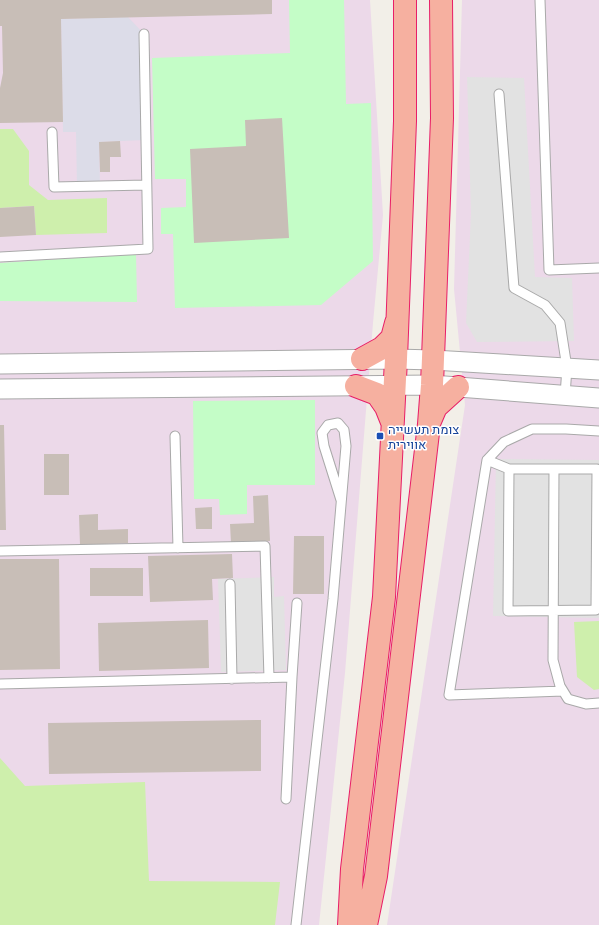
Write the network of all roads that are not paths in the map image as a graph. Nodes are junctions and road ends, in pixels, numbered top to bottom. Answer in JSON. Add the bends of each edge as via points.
{"nodes":[{"id":1,"x":404,"y":0,"type":"edge"},
{"id":2,"x":441,"y":0,"type":"edge"},
{"id":3,"x":540,"y":0,"type":"edge"},
{"id":4,"x":144,"y":34,"type":"dead end"},
{"id":5,"x":499,"y":94,"type":"dead end"},
{"id":6,"x":52,"y":132,"type":"dead end"},
{"id":7,"x":146,"y":185,"type":"junction"},
{"id":8,"x":0,"y":257,"type":"edge"},
{"id":9,"x":599,"y":268,"type":"edge"},
{"id":10,"x":398,"y":314,"type":"junction"},
{"id":11,"x":362,"y":359,"type":"junction"},
{"id":12,"x":396,"y":359,"type":"junction"},
{"id":13,"x":433,"y":360,"type":"junction"},
{"id":14,"x":0,"y":364,"type":"edge"},
{"id":15,"x":567,"y":368,"type":"junction"},
{"id":16,"x":599,"y":370,"type":"edge"},
{"id":17,"x":395,"y":385,"type":"junction"},
{"id":18,"x":432,"y":385,"type":"junction"},
{"id":19,"x":356,"y":386,"type":"junction"},
{"id":20,"x":458,"y":387,"type":"junction"},
{"id":21,"x":0,"y":389,"type":"edge"},
{"id":22,"x":565,"y":396,"type":"junction"},
{"id":23,"x":599,"y":398,"type":"edge"},
{"id":24,"x":428,"y":424,"type":"junction"},
{"id":25,"x":393,"y":426,"type":"junction"},
{"id":26,"x":599,"y":431,"type":"edge"},
{"id":27,"x":175,"y":436,"type":"dead end"},
{"id":28,"x":487,"y":460,"type":"junction"},
{"id":29,"x":509,"y":469,"type":"junction"},
{"id":30,"x":554,"y":469,"type":"junction"},
{"id":31,"x":341,"y":500,"type":"junction"},
{"id":32,"x":178,"y":548,"type":"junction"},
{"id":33,"x":0,"y":551,"type":"edge"},
{"id":34,"x":230,"y":584,"type":"dead end"},
{"id":35,"x":297,"y":603,"type":"dead end"},
{"id":36,"x":554,"y":611,"type":"junction"},
{"id":37,"x":292,"y":677,"type":"junction"},
{"id":38,"x":269,"y":678,"type":"junction"},
{"id":39,"x":232,"y":679,"type":"junction"},
{"id":40,"x":0,"y":684,"type":"edge"},
{"id":41,"x":563,"y":691,"type":"junction"},
{"id":42,"x":599,"y":703,"type":"edge"},
{"id":43,"x":286,"y":798,"type":"dead end"},
{"id":44,"x":296,"y":925,"type":"edge"},
{"id":45,"x":349,"y":925,"type":"edge"},
{"id":46,"x":366,"y":925,"type":"edge"}],
"edges":[{"from":1,"to":10,"type":"highway","via":[[405,121]]},
{"from":2,"to":13,"type":"highway","via":[[442,118]]},
{"from":3,"to":9,"type":"lane","via":[[549,270]]},
{"from":4,"to":7,"type":"lane"},
{"from":5,"to":15,"type":"lane","via":[[514,288],[545,305],[560,323]]},
{"from":6,"to":7,"type":"lane","via":[[54,187]]},
{"from":7,"to":8,"type":"lane","via":[[148,249]]},
{"from":10,"to":11,"type":"highway","via":[[392,338],[382,348]]},
{"from":10,"to":12,"type":"highway"},
{"from":11,"to":12,"type":"street"},
{"from":11,"to":14,"type":"street"},
{"from":12,"to":13,"type":"street"},
{"from":12,"to":17,"type":"highway"},
{"from":13,"to":15,"type":"street"},
{"from":13,"to":18,"type":"highway"},
{"from":15,"to":16,"type":"street"},
{"from":15,"to":22,"type":"lane"},
{"from":17,"to":18,"type":"street"},
{"from":17,"to":19,"type":"street"},
{"from":17,"to":25,"type":"highway"},
{"from":18,"to":20,"type":"street"},
{"from":18,"to":24,"type":"highway"},
{"from":19,"to":21,"type":"street"},
{"from":19,"to":25,"type":"highway","via":[[377,394],[386,407]]},
{"from":20,"to":22,"type":"street"},
{"from":20,"to":24,"type":"highway","via":[[436,407]]},
{"from":22,"to":23,"type":"street"},
{"from":24,"to":46,"type":"highway","via":[[376,876]]},
{"from":25,"to":45,"type":"highway","via":[[384,597],[353,861]]},
{"from":26,"to":28,"type":"lane","via":[[532,429],[504,442]]},
{"from":27,"to":32,"type":"lane"},
{"from":28,"to":29,"type":"lane"},
{"from":28,"to":41,"type":"lane","via":[[449,695]]},
{"from":29,"to":30,"type":"lane"},
{"from":29,"to":36,"type":"lane","via":[[508,611]]},
{"from":30,"to":36,"type":"lane"},
{"from":30,"to":36,"type":"lane","via":[[597,469],[596,610]]},
{"from":31,"to":31,"type":"lane","via":[[322,433],[328,425],[338,423],[344,430],[346,446]]},
{"from":31,"to":44,"type":"lane","via":[[333,599]]},
{"from":32,"to":33,"type":"lane"},
{"from":32,"to":38,"type":"lane","via":[[266,546]]},
{"from":34,"to":39,"type":"lane"},
{"from":35,"to":37,"type":"lane"},
{"from":36,"to":41,"type":"lane","via":[[554,660]]},
{"from":37,"to":38,"type":"lane"},
{"from":37,"to":43,"type":"lane"},
{"from":38,"to":39,"type":"lane"},
{"from":39,"to":40,"type":"lane"},
{"from":41,"to":42,"type":"lane","via":[[568,699],[586,704]]}]}
